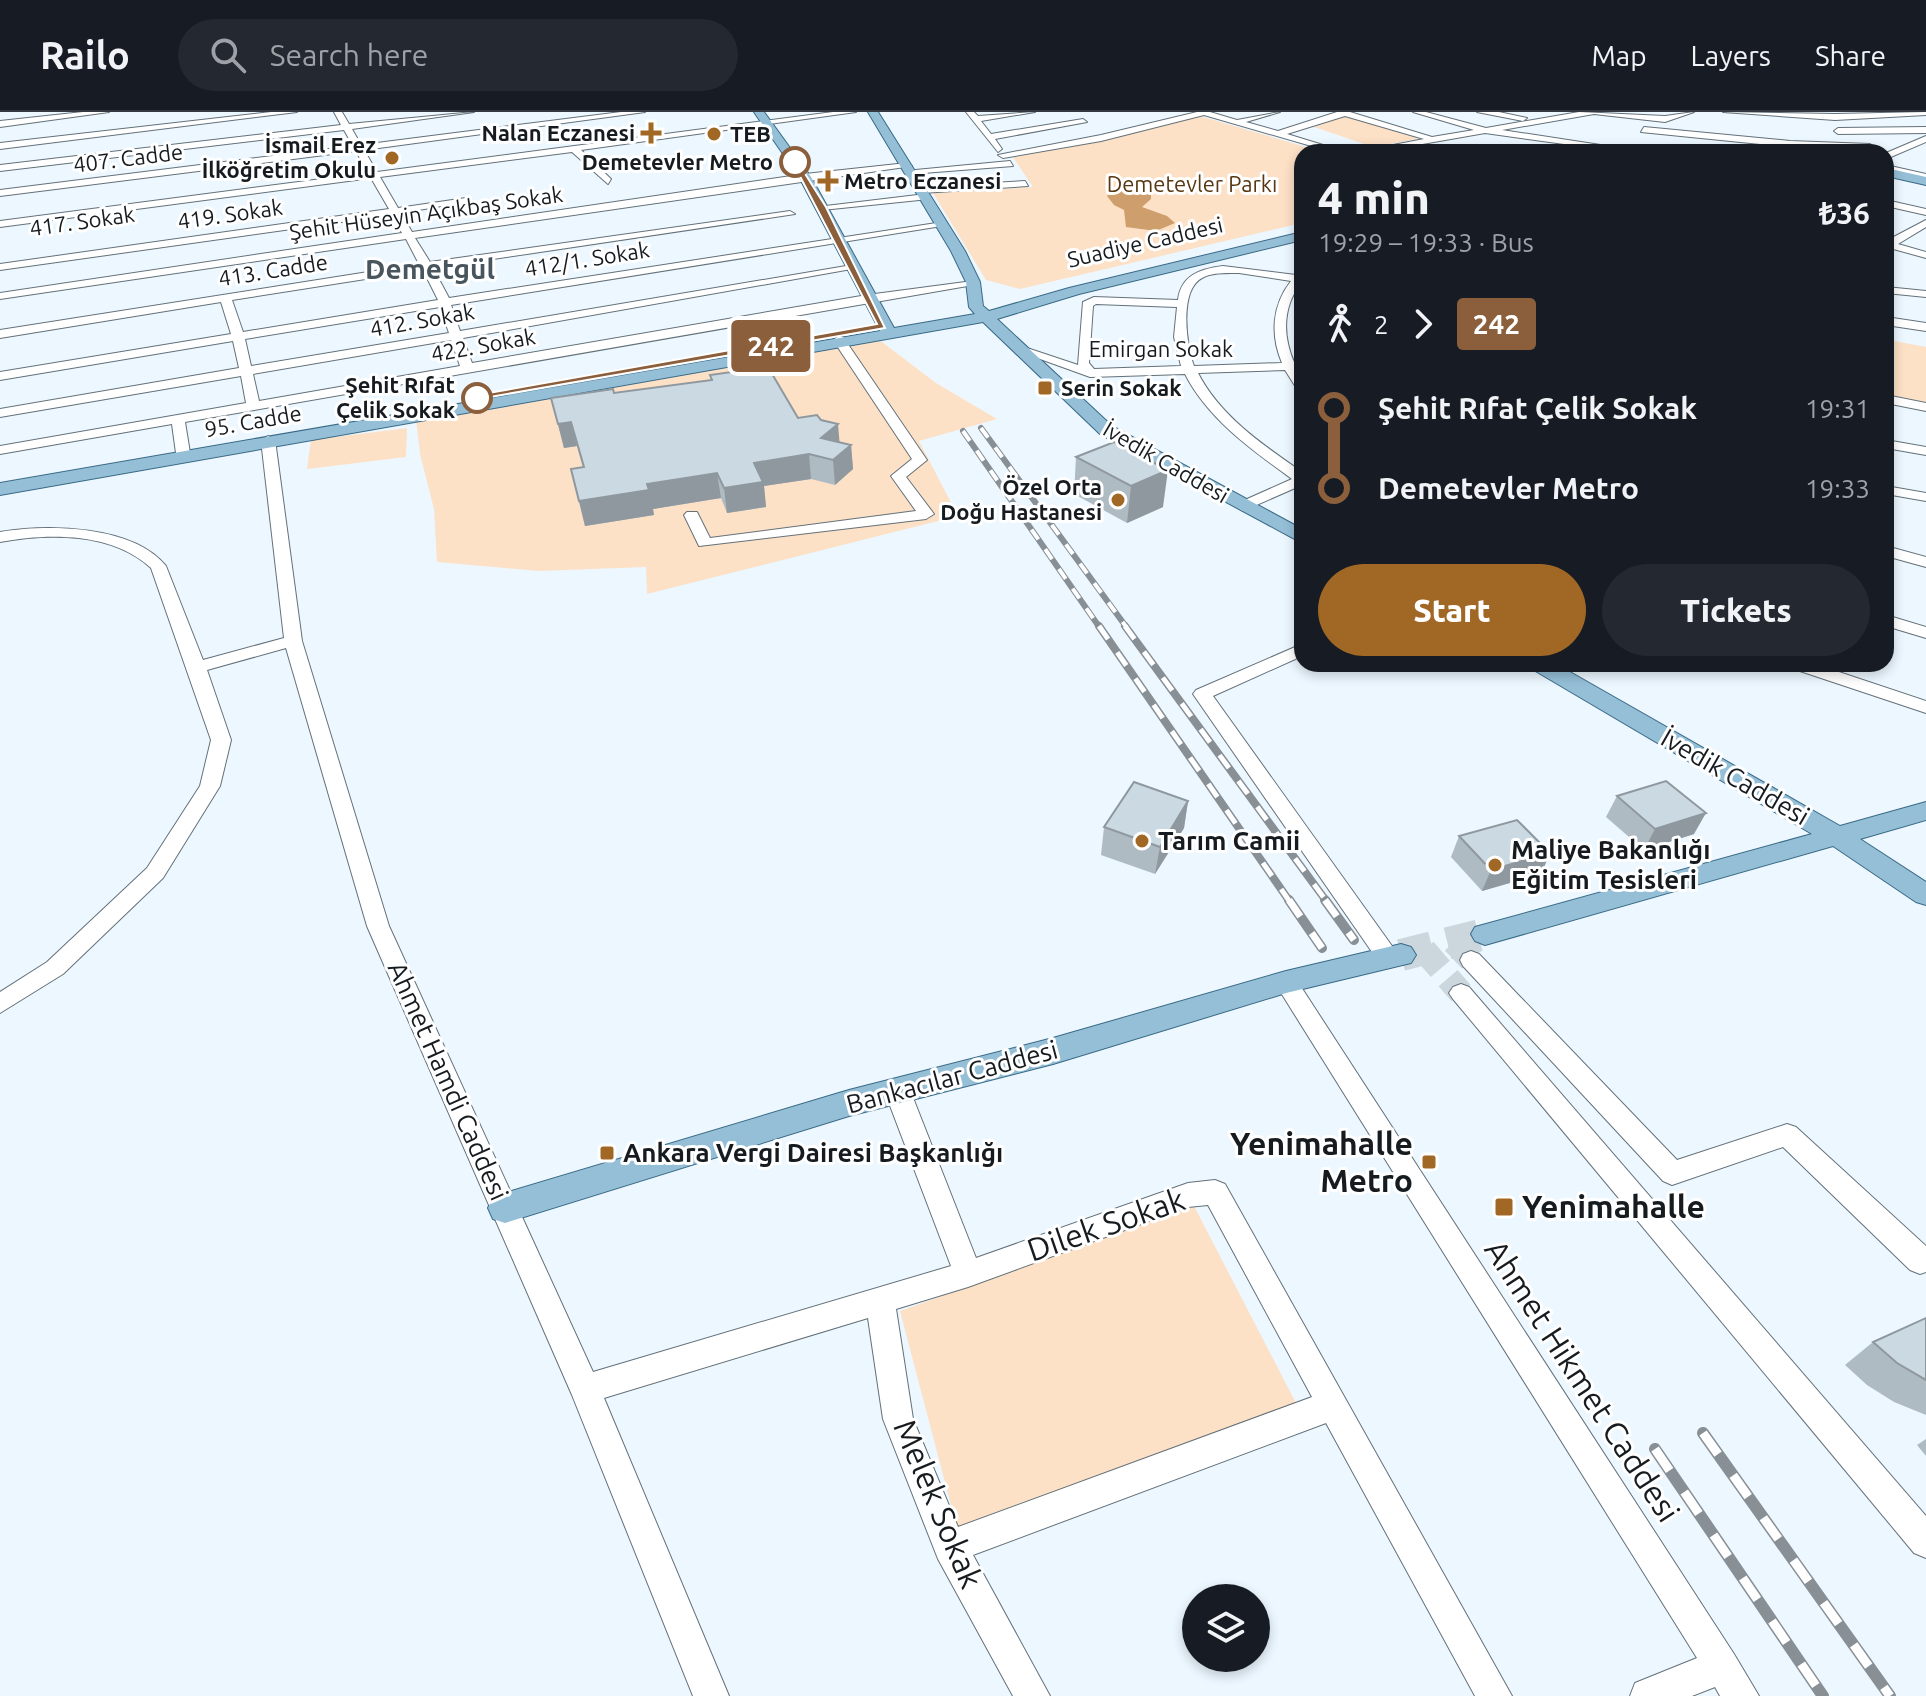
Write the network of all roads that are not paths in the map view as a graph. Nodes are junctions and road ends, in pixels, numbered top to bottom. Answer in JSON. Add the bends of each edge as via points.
{"nodes":[{"id":1,"x":105,"y":112,"type":"edge"},
{"id":2,"x":293,"y":112,"type":"edge"},
{"id":3,"x":338,"y":112,"type":"edge"},
{"id":4,"x":470,"y":112,"type":"edge"},
{"id":5,"x":641,"y":112,"type":"edge"},
{"id":6,"x":852,"y":112,"type":"edge"},
{"id":7,"x":873,"y":112,"type":"edge"},
{"id":8,"x":1031,"y":112,"type":"edge"},
{"id":9,"x":1073,"y":112,"type":"edge"},
{"id":10,"x":1229,"y":112,"type":"edge"},
{"id":11,"x":1276,"y":112,"type":"edge"},
{"id":12,"x":1332,"y":112,"type":"edge"},
{"id":13,"x":1417,"y":112,"type":"edge"},
{"id":14,"x":1481,"y":112,"type":"edge"},
{"id":15,"x":1594,"y":112,"type":"edge"},
{"id":16,"x":1727,"y":112,"type":"edge"},
{"id":17,"x":1206,"y":113,"type":"edge"},
{"id":18,"x":1342,"y":113,"type":"edge"},
{"id":19,"x":1926,"y":113,"type":"edge"},
{"id":20,"x":1306,"y":114,"type":"edge"},
{"id":21,"x":1869,"y":114,"type":"edge"},
{"id":22,"x":52,"y":115,"type":"edge"},
{"id":23,"x":973,"y":116,"type":"edge"},
{"id":24,"x":1814,"y":116,"type":"junction"},
{"id":25,"x":1891,"y":116,"type":"junction"},
{"id":26,"x":1691,"y":117,"type":"edge"},
{"id":27,"x":762,"y":118,"type":"edge"},
{"id":28,"x":1551,"y":121,"type":"junction"},
{"id":29,"x":1083,"y":122,"type":"junction"},
{"id":30,"x":1236,"y":122,"type":"junction"},
{"id":31,"x":1585,"y":123,"type":"dead end"},
{"id":32,"x":0,"y":124,"type":"edge"},
{"id":33,"x":347,"y":127,"type":"junction"},
{"id":34,"x":1629,"y":128,"type":"dead end"},
{"id":35,"x":1926,"y":129,"type":"edge"},
{"id":36,"x":1487,"y":131,"type":"junction"},
{"id":37,"x":1829,"y":131,"type":"dead end"},
{"id":38,"x":1842,"y":132,"type":"junction"},
{"id":39,"x":1277,"y":134,"type":"junction"},
{"id":40,"x":1465,"y":134,"type":"junction"},
{"id":41,"x":989,"y":137,"type":"junction"},
{"id":42,"x":1101,"y":138,"type":"junction"},
{"id":43,"x":1437,"y":139,"type":"junction"},
{"id":44,"x":1926,"y":139,"type":"edge"},
{"id":45,"x":1313,"y":144,"type":"edge"},
{"id":46,"x":1408,"y":144,"type":"edge"},
{"id":47,"x":1500,"y":144,"type":"edge"},
{"id":48,"x":1583,"y":144,"type":"edge"},
{"id":49,"x":1790,"y":144,"type":"edge"},
{"id":50,"x":1864,"y":144,"type":"edge"},
{"id":51,"x":0,"y":146,"type":"edge"},
{"id":52,"x":359,"y":148,"type":"junction"},
{"id":53,"x":573,"y":148,"type":"junction"},
{"id":54,"x":1894,"y":151,"type":"edge"},
{"id":55,"x":1003,"y":155,"type":"junction"},
{"id":56,"x":1010,"y":164,"type":"junction"},
{"id":57,"x":0,"y":168,"type":"edge"},
{"id":58,"x":908,"y":169,"type":"junction"},
{"id":59,"x":373,"y":174,"type":"junction"},
{"id":60,"x":1894,"y":174,"type":"edge"},
{"id":61,"x":608,"y":181,"type":"dead end"},
{"id":62,"x":1926,"y":181,"type":"edge"},
{"id":63,"x":806,"y":186,"type":"junction"},
{"id":64,"x":0,"y":193,"type":"edge"},
{"id":65,"x":924,"y":194,"type":"junction"},
{"id":66,"x":400,"y":197,"type":"dead end"},
{"id":67,"x":386,"y":199,"type":"junction"},
{"id":68,"x":371,"y":201,"type":"dead end"},
{"id":69,"x":466,"y":201,"type":"dead end"},
{"id":70,"x":1894,"y":205,"type":"edge"},
{"id":71,"x":822,"y":207,"type":"junction"},
{"id":72,"x":394,"y":211,"type":"junction"},
{"id":73,"x":1926,"y":212,"type":"edge"},
{"id":74,"x":1926,"y":223,"type":"edge"},
{"id":75,"x":0,"y":224,"type":"edge"},
{"id":76,"x":799,"y":225,"type":"dead end"},
{"id":77,"x":943,"y":225,"type":"junction"},
{"id":78,"x":1294,"y":231,"type":"edge"},
{"id":79,"x":408,"y":236,"type":"junction"},
{"id":80,"x":807,"y":237,"type":"dead end"},
{"id":81,"x":1294,"y":238,"type":"edge"},
{"id":82,"x":185,"y":240,"type":"junction"},
{"id":83,"x":837,"y":241,"type":"junction"},
{"id":84,"x":1894,"y":242,"type":"edge"},
{"id":85,"x":1894,"y":247,"type":"edge"},
{"id":86,"x":1926,"y":255,"type":"edge"},
{"id":87,"x":1189,"y":263,"type":"junction"},
{"id":88,"x":426,"y":266,"type":"junction"},
{"id":89,"x":0,"y":267,"type":"edge"},
{"id":90,"x":852,"y":268,"type":"junction"},
{"id":91,"x":1208,"y":270,"type":"junction"},
{"id":92,"x":1294,"y":276,"type":"edge"},
{"id":93,"x":651,"y":284,"type":"junction"},
{"id":94,"x":973,"y":284,"type":"junction"},
{"id":95,"x":191,"y":286,"type":"junction"},
{"id":96,"x":1294,"y":286,"type":"edge"},
{"id":97,"x":1894,"y":291,"type":"edge"},
{"id":98,"x":1926,"y":294,"type":"edge"},
{"id":99,"x":0,"y":296,"type":"edge"},
{"id":100,"x":225,"y":298,"type":"junction"},
{"id":101,"x":867,"y":298,"type":"junction"},
{"id":102,"x":444,"y":301,"type":"junction"},
{"id":103,"x":999,"y":302,"type":"junction"},
{"id":104,"x":1183,"y":304,"type":"junction"},
{"id":105,"x":981,"y":312,"type":"junction"},
{"id":106,"x":1894,"y":322,"type":"edge"},
{"id":107,"x":1926,"y":327,"type":"edge"},
{"id":108,"x":885,"y":329,"type":"junction"},
{"id":109,"x":0,"y":334,"type":"edge"},
{"id":110,"x":455,"y":335,"type":"junction"},
{"id":111,"x":238,"y":336,"type":"junction"},
{"id":112,"x":1009,"y":336,"type":"junction"},
{"id":113,"x":839,"y":340,"type":"junction"},
{"id":114,"x":1024,"y":351,"type":"junction"},
{"id":115,"x":1287,"y":367,"type":"junction"},
{"id":116,"x":1294,"y":367,"type":"edge"},
{"id":117,"x":467,"y":368,"type":"junction"},
{"id":118,"x":1190,"y":370,"type":"junction"},
{"id":119,"x":247,"y":371,"type":"junction"},
{"id":120,"x":1090,"y":373,"type":"junction"},
{"id":121,"x":0,"y":376,"type":"edge"},
{"id":122,"x":1294,"y":376,"type":"edge"},
{"id":123,"x":32,"y":389,"type":"junction"},
{"id":124,"x":1065,"y":393,"type":"junction"},
{"id":125,"x":1894,"y":401,"type":"edge"},
{"id":126,"x":254,"y":407,"type":"junction"},
{"id":127,"x":1926,"y":407,"type":"edge"},
{"id":128,"x":0,"y":413,"type":"edge"},
{"id":129,"x":178,"y":420,"type":"junction"},
{"id":130,"x":268,"y":438,"type":"junction"},
{"id":131,"x":1894,"y":445,"type":"edge"},
{"id":132,"x":0,"y":450,"type":"edge"},
{"id":133,"x":1926,"y":451,"type":"edge"},
{"id":134,"x":183,"y":453,"type":"junction"},
{"id":135,"x":1294,"y":473,"type":"edge"},
{"id":136,"x":0,"y":482,"type":"edge"},
{"id":137,"x":1294,"y":483,"type":"edge"},
{"id":138,"x":0,"y":489,"type":"edge"},
{"id":139,"x":1894,"y":491,"type":"edge"},
{"id":140,"x":1926,"y":497,"type":"edge"},
{"id":141,"x":1243,"y":506,"type":"junction"},
{"id":142,"x":692,"y":515,"type":"dead end"},
{"id":143,"x":1294,"y":533,"type":"edge"},
{"id":144,"x":0,"y":537,"type":"edge"},
{"id":145,"x":1894,"y":553,"type":"edge"},
{"id":146,"x":1926,"y":560,"type":"edge"},
{"id":147,"x":1894,"y":623,"type":"edge"},
{"id":148,"x":1926,"y":633,"type":"edge"},
{"id":149,"x":293,"y":641,"type":"junction"},
{"id":150,"x":1294,"y":653,"type":"edge"},
{"id":151,"x":197,"y":667,"type":"junction"},
{"id":152,"x":1554,"y":672,"type":"edge"},
{"id":153,"x":1821,"y":672,"type":"edge"},
{"id":154,"x":1926,"y":707,"type":"edge"},
{"id":155,"x":1926,"y":811,"type":"edge"},
{"id":156,"x":1838,"y":837,"type":"junction"},
{"id":157,"x":1926,"y":895,"type":"edge"},
{"id":158,"x":1485,"y":934,"type":"tunnel mouth"},
{"id":159,"x":1395,"y":957,"type":"joint"},
{"id":160,"x":1471,"y":960,"type":"tunnel mouth"},
{"id":161,"x":1286,"y":982,"type":"junction"},
{"id":162,"x":1461,"y":993,"type":"tunnel mouth"},
{"id":163,"x":0,"y":1004,"type":"edge"},
{"id":164,"x":897,"y":1090,"type":"junction"},
{"id":165,"x":505,"y":1208,"type":"junction"},
{"id":166,"x":1926,"y":1259,"type":"edge"},
{"id":167,"x":968,"y":1274,"type":"junction"},
{"id":168,"x":880,"y":1300,"type":"junction"},
{"id":169,"x":585,"y":1389,"type":"junction"},
{"id":170,"x":1332,"y":1405,"type":"junction"},
{"id":171,"x":1926,"y":1541,"type":"edge"},
{"id":172,"x":950,"y":1547,"type":"junction"},
{"id":173,"x":1722,"y":1666,"type":"junction"},
{"id":174,"x":711,"y":1696,"type":"edge"},
{"id":175,"x":1032,"y":1696,"type":"edge"},
{"id":176,"x":1494,"y":1696,"type":"edge"},
{"id":177,"x":1648,"y":1696,"type":"edge"},
{"id":178,"x":1741,"y":1696,"type":"edge"}],
"edges":[{"from":1,"to":22,"type":"street"},
{"from":2,"to":51,"type":"street"},
{"from":3,"to":33,"type":"street"},
{"from":4,"to":33,"type":"street"},
{"from":5,"to":52,"type":"street","name":"407. Cadde"},
{"from":6,"to":27,"type":"street"},
{"from":7,"to":58,"type":"main road"},
{"from":8,"to":23,"type":"street"},
{"from":9,"to":29,"type":"street"},
{"from":10,"to":17,"type":"street"},
{"from":11,"to":30,"type":"street"},
{"from":12,"to":20,"type":"street"},
{"from":13,"to":36,"type":"street"},
{"from":14,"to":28,"type":"street"},
{"from":15,"to":26,"type":"street"},
{"from":15,"to":28,"type":"street"},
{"from":16,"to":24,"type":"street"},
{"from":17,"to":30,"type":"street"},
{"from":17,"to":42,"type":"street"},
{"from":18,"to":39,"type":"street"},
{"from":18,"to":43,"type":"street"},
{"from":19,"to":25,"type":"street"},
{"from":21,"to":24,"type":"street"},
{"from":21,"to":25,"type":"street"},
{"from":22,"to":32,"type":"street"},
{"from":23,"to":41,"type":"street"},
{"from":24,"to":38,"type":"street"},
{"from":25,"to":35,"type":"street"},
{"from":27,"to":53,"type":"street"},
{"from":27,"to":63,"type":"main road"},
{"from":28,"to":31,"type":"street"},
{"from":28,"to":36,"type":"street"},
{"from":29,"to":41,"type":"street"},
{"from":29,"to":42,"type":"street"},
{"from":30,"to":39,"type":"street"},
{"from":33,"to":52,"type":"street"},
{"from":33,"to":57,"type":"street"},
{"from":34,"to":49,"type":"street"},
{"from":35,"to":38,"type":"street"},
{"from":36,"to":40,"type":"street"},
{"from":36,"to":48,"type":"street"},
{"from":37,"to":38,"type":"street"},
{"from":38,"to":50,"type":"street"},
{"from":39,"to":45,"type":"street"},
{"from":40,"to":43,"type":"street"},
{"from":40,"to":47,"type":"street"},
{"from":41,"to":55,"type":"street"},
{"from":42,"to":55,"type":"street"},
{"from":43,"to":46,"type":"street"},
{"from":44,"to":54,"type":"street"},
{"from":52,"to":59,"type":"street"},
{"from":52,"to":64,"type":"street","name":"407. Cadde"},
{"from":53,"to":59,"type":"street"},
{"from":53,"to":61,"type":"street"},
{"from":55,"to":56,"type":"street"},
{"from":56,"to":58,"type":"street","name":"Şehit Hüseyin Açıkbaş Sokak"},
{"from":56,"to":65,"type":"street","via":[[1025,184]]},
{"from":58,"to":63,"type":"street","name":"Şehit Hüseyin Açıkbaş Sokak"},
{"from":58,"to":65,"type":"main road"},
{"from":59,"to":67,"type":"street"},
{"from":59,"to":75,"type":"street"},
{"from":60,"to":62,"type":"main road"},
{"from":63,"to":71,"type":"main road"},
{"from":63,"to":79,"type":"street","name":"Şehit Hüseyin Açıkbaş Sokak"},
{"from":65,"to":71,"type":"street"},
{"from":65,"to":77,"type":"main road"},
{"from":66,"to":67,"type":"street"},
{"from":67,"to":68,"type":"street"},
{"from":67,"to":72,"type":"street"},
{"from":69,"to":72,"type":"street","name":"419. Sokak"},
{"from":70,"to":73,"type":"street"},
{"from":71,"to":83,"type":"main road"},
{"from":72,"to":79,"type":"street"},
{"from":72,"to":82,"type":"street","name":"419. Sokak"},
{"from":74,"to":84,"type":"street"},
{"from":76,"to":93,"type":"street","name":"413. Cadde","via":[[787,209]]},
{"from":77,"to":83,"type":"street","name":"412/1. Sokak"},
{"from":77,"to":94,"type":"main road"},
{"from":78,"to":103,"type":"main road","name":"Suadiye Caddesi"},
{"from":79,"to":88,"type":"street"},
{"from":79,"to":95,"type":"street","name":"Şehit Hüseyin Açıkbaş Sokak"},
{"from":80,"to":83,"type":"street"},
{"from":81,"to":87,"type":"main road","name":"Suadiye Caddesi"},
{"from":82,"to":89,"type":"street","name":"419. Sokak"},
{"from":82,"to":95,"type":"street"},
{"from":83,"to":90,"type":"main road"},
{"from":83,"to":93,"type":"street","name":"412/1. Sokak"},
{"from":85,"to":86,"type":"street"},
{"from":87,"to":91,"type":"street"},
{"from":87,"to":103,"type":"main road","name":"Suadiye Caddesi","via":[[1037,300]]},
{"from":88,"to":93,"type":"street","name":"413. Cadde"},
{"from":88,"to":100,"type":"street","name":"413. Cadde"},
{"from":88,"to":102,"type":"street"},
{"from":90,"to":93,"type":"street","name":"412. Sokak"},
{"from":90,"to":101,"type":"main road"},
{"from":91,"to":92,"type":"street"},
{"from":91,"to":104,"type":"street","via":[[1185,286]]},
{"from":93,"to":101,"type":"street","name":"422. Sokak"},
{"from":93,"to":102,"type":"street","name":"412/1. Sokak"},
{"from":93,"to":110,"type":"street","name":"412. Sokak"},
{"from":93,"to":117,"type":"street","name":"422. Sokak"},
{"from":94,"to":101,"type":"street","name":"422. Sokak"},
{"from":94,"to":103,"type":"main road"},
{"from":94,"to":105,"type":"main road"},
{"from":95,"to":99,"type":"street","name":"Şehit Hüseyin Açıkbaş Sokak"},
{"from":95,"to":100,"type":"street","name":"413. Cadde"},
{"from":95,"to":109,"type":"street","name":"413. Cadde"},
{"from":96,"to":115,"type":"street","via":[[1278,324]]},
{"from":97,"to":98,"type":"street"},
{"from":100,"to":111,"type":"street"},
{"from":101,"to":108,"type":"main road"},
{"from":102,"to":110,"type":"street"},
{"from":102,"to":111,"type":"street","name":"412/1. Sokak"},
{"from":103,"to":105,"type":"main road"},
{"from":103,"to":112,"type":"main road"},
{"from":104,"to":118,"type":"street","via":[[1179,344]]},
{"from":104,"to":120,"type":"street","via":[[1087,304],[1083,363]]},
{"from":105,"to":108,"type":"main road","name":"95. Cadde"},
{"from":105,"to":112,"type":"main road","name":"İvedik Caddesi"},
{"from":106,"to":107,"type":"street"},
{"from":108,"to":113,"type":"main road","name":"95. Cadde"},
{"from":108,"to":130,"type":"main road","name":"95. Cadde"},
{"from":110,"to":117,"type":"street"},
{"from":110,"to":119,"type":"street","name":"412. Sokak"},
{"from":111,"to":119,"type":"street"},
{"from":111,"to":123,"type":"street","name":"412/1. Sokak"},
{"from":112,"to":114,"type":"main road","name":"İvedik Caddesi"},
{"from":113,"to":130,"type":"main road","name":"95. Cadde"},
{"from":113,"to":142,"type":"street","via":[[920,460],[898,476],[926,514],[705,543]]},
{"from":114,"to":120,"type":"street","name":"Emirgan Sokak"},
{"from":114,"to":124,"type":"main road","name":"İvedik Caddesi"},
{"from":115,"to":116,"type":"street","name":"Emirgan Sokak"},
{"from":115,"to":118,"type":"street","name":"Emirgan Sokak"},
{"from":115,"to":122,"type":"street"},
{"from":117,"to":126,"type":"street","name":"422. Sokak"},
{"from":118,"to":120,"type":"street","name":"Emirgan Sokak"},
{"from":118,"to":135,"type":"street","via":[[1225,421]]},
{"from":119,"to":123,"type":"street","name":"412. Sokak"},
{"from":119,"to":126,"type":"street"},
{"from":120,"to":124,"type":"street"},
{"from":121,"to":123,"type":"street","name":"412/1. Sokak"},
{"from":123,"to":128,"type":"street","name":"412. Sokak"},
{"from":124,"to":141,"type":"main road","name":"İvedik Caddesi","via":[[1126,443]]},
{"from":125,"to":127,"type":"street"},
{"from":126,"to":129,"type":"street","name":"422. Sokak"},
{"from":129,"to":132,"type":"street","name":"422. Sokak"},
{"from":129,"to":134,"type":"street"},
{"from":130,"to":134,"type":"main road","name":"95. Cadde"},
{"from":130,"to":149,"type":"street","name":"Ahmet Hamdi Caddesi"},
{"from":131,"to":133,"type":"street"},
{"from":134,"to":136,"type":"main road","name":"95. Cadde"},
{"from":134,"to":138,"type":"main road","name":"95. Cadde"},
{"from":137,"to":141,"type":"street"},
{"from":139,"to":140,"type":"street"},
{"from":141,"to":143,"type":"main road","name":"İvedik Caddesi"},
{"from":144,"to":151,"type":"street","via":[[51,531],[144,552],[158,566]]},
{"from":145,"to":146,"type":"street"},
{"from":147,"to":148,"type":"street"},
{"from":149,"to":151,"type":"street"},
{"from":149,"to":165,"type":"street","name":"Ahmet Hamdi Caddesi","via":[[378,926]]},
{"from":150,"to":159,"type":"street","via":[[1202,694]]},
{"from":151,"to":163,"type":"street","via":[[221,740],[210,786],[155,873],[55,968]]},
{"from":152,"to":156,"type":"main road","name":"İvedik Caddesi"},
{"from":153,"to":154,"type":"street"},
{"from":155,"to":156,"type":"main road"},
{"from":156,"to":157,"type":"main road","name":"İvedik Caddesi"},
{"from":156,"to":158,"type":"main road"},
{"from":159,"to":161,"type":"main road","name":"Bankacılar Caddesi"},
{"from":160,"to":166,"type":"street","via":[[1672,1173],[1787,1135],[1920,1261]]},
{"from":161,"to":164,"type":"main road","name":"Bankacılar Caddesi","via":[[1053,1051]]},
{"from":161,"to":173,"type":"street","name":"Ahmet Hikmet Caddesi"},
{"from":162,"to":171,"type":"street"},
{"from":164,"to":165,"type":"main road","name":"Bankacılar Caddesi"},
{"from":164,"to":167,"type":"street"},
{"from":165,"to":169,"type":"street","name":"Ahmet Hamdi Caddesi"},
{"from":167,"to":168,"type":"street","name":"Dilek Sokak"},
{"from":167,"to":170,"type":"street","name":"Dilek Sokak","via":[[1188,1195],[1215,1192]]},
{"from":168,"to":169,"type":"street","name":"Dilek Sokak"},
{"from":168,"to":172,"type":"street","name":"Melek Sokak","via":[[898,1419]]},
{"from":169,"to":174,"type":"street","name":"Ahmet Hamdi Caddesi"},
{"from":170,"to":172,"type":"street"},
{"from":170,"to":176,"type":"street","name":"Dilek Sokak"},
{"from":172,"to":175,"type":"street","name":"Melek Sokak"},
{"from":173,"to":177,"type":"street"},
{"from":173,"to":178,"type":"street","name":"Ahmet Hikmet Caddesi"}]}
